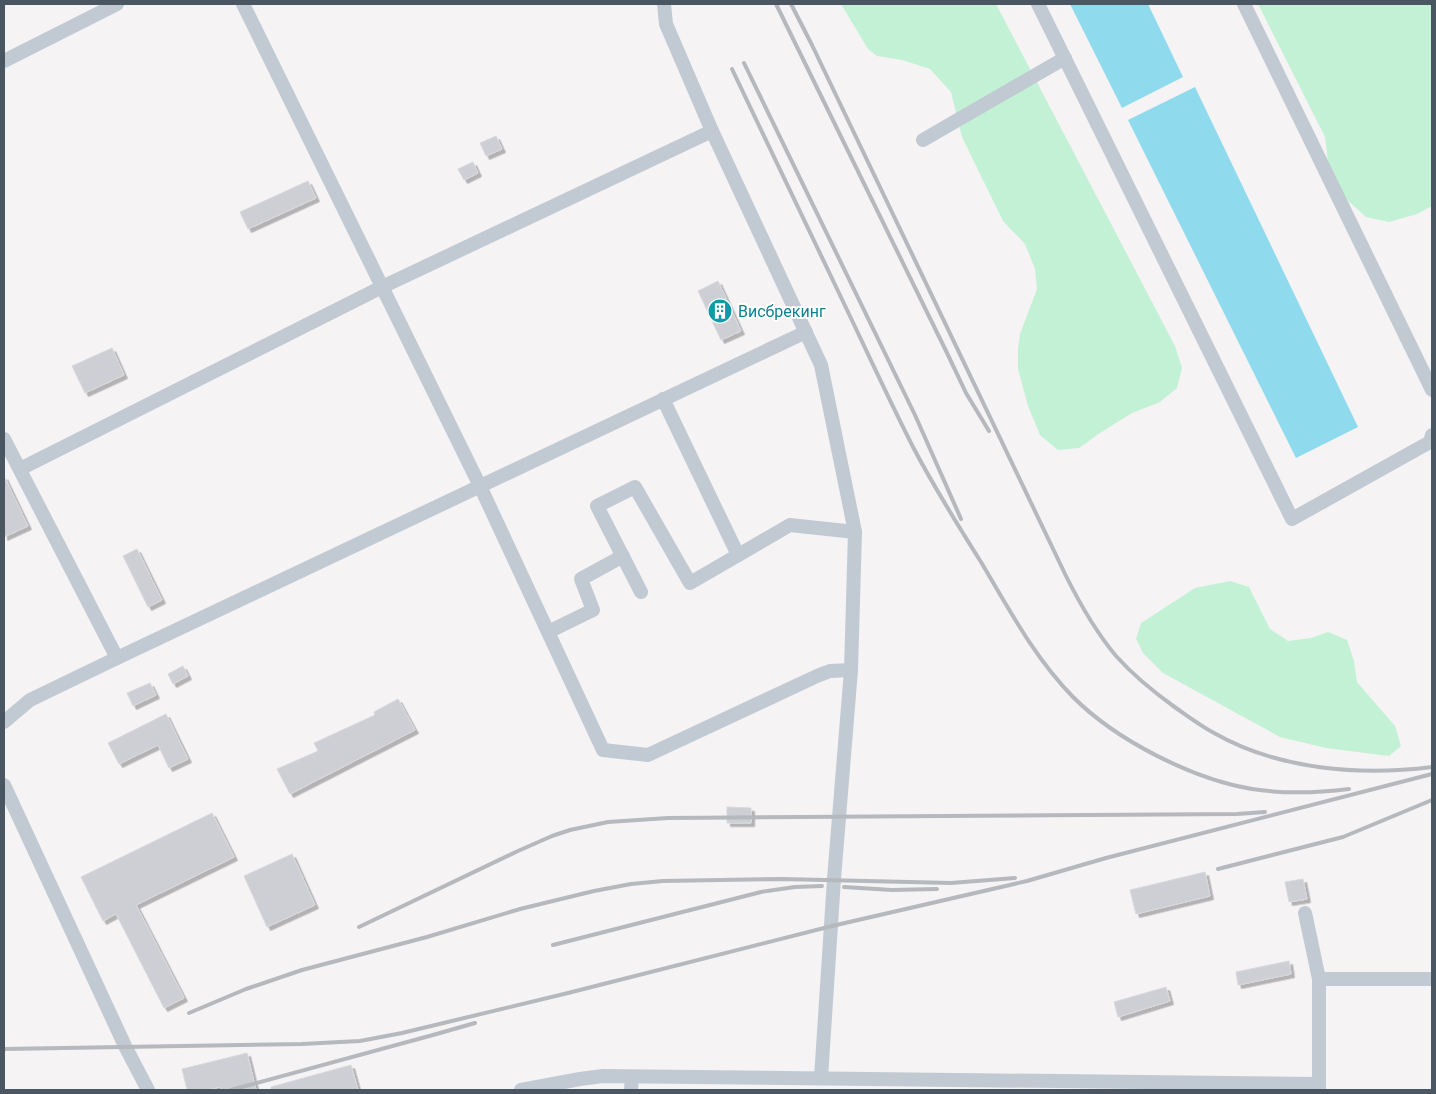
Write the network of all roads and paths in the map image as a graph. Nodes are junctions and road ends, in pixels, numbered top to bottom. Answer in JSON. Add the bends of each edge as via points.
{"nodes":[{"id":1,"x":117,"y":4,"type":"edge"},
{"id":2,"x":242,"y":4,"type":"edge"},
{"id":3,"x":664,"y":4,"type":"edge"},
{"id":4,"x":1038,"y":4,"type":"edge"},
{"id":5,"x":1244,"y":4,"type":"edge"},
{"id":6,"x":1065,"y":58,"type":"junction"},
{"id":7,"x":4,"y":61,"type":"edge"},
{"id":8,"x":712,"y":131,"type":"junction"},
{"id":9,"x":922,"y":140,"type":"dead end"},
{"id":10,"x":382,"y":287,"type":"junction"},
{"id":11,"x":806,"y":332,"type":"junction"},
{"id":12,"x":1432,"y":390,"type":"edge"},
{"id":13,"x":663,"y":400,"type":"junction"},
{"id":14,"x":1432,"y":435,"type":"edge"},
{"id":15,"x":4,"y":439,"type":"edge"},
{"id":16,"x":20,"y":469,"type":"junction"},
{"id":17,"x":480,"y":486,"type":"junction"},
{"id":18,"x":854,"y":532,"type":"junction"},
{"id":19,"x":738,"y":555,"type":"junction"},
{"id":20,"x":623,"y":556,"type":"junction"},
{"id":21,"x":641,"y":592,"type":"dead end"},
{"id":22,"x":548,"y":632,"type":"junction"},
{"id":23,"x":117,"y":658,"type":"junction"},
{"id":24,"x":851,"y":670,"type":"junction"},
{"id":25,"x":4,"y":722,"type":"edge"},
{"id":26,"x":4,"y":785,"type":"edge"},
{"id":27,"x":1305,"y":913,"type":"dead end"},
{"id":28,"x":1319,"y":979,"type":"junction"},
{"id":29,"x":1432,"y":979,"type":"edge"},
{"id":30,"x":822,"y":1078,"type":"junction"},
{"id":31,"x":631,"y":1084,"type":"edge"},
{"id":32,"x":944,"y":1085,"type":"edge"},
{"id":33,"x":1320,"y":1087,"type":"edge"},
{"id":34,"x":148,"y":1090,"type":"edge"},
{"id":35,"x":521,"y":1090,"type":"edge"}],
"edges":[{"from":1,"to":7,"type":"lane"},
{"from":2,"to":10,"type":"lane"},
{"from":3,"to":8,"type":"lane","via":[[666,24]]},
{"from":4,"to":6,"type":"lane"},
{"from":5,"to":12,"type":"lane"},
{"from":6,"to":9,"type":"lane"},
{"from":6,"to":14,"type":"lane","via":[[1292,519],[1430,442]]},
{"from":8,"to":10,"type":"lane"},
{"from":8,"to":11,"type":"lane"},
{"from":10,"to":16,"type":"lane"},
{"from":10,"to":17,"type":"lane"},
{"from":11,"to":13,"type":"lane"},
{"from":11,"to":18,"type":"lane","via":[[822,365]]},
{"from":13,"to":17,"type":"lane"},
{"from":13,"to":19,"type":"lane"},
{"from":15,"to":16,"type":"lane"},
{"from":16,"to":23,"type":"lane"},
{"from":17,"to":22,"type":"lane"},
{"from":17,"to":23,"type":"lane"},
{"from":18,"to":19,"type":"lane","via":[[790,525]]},
{"from":18,"to":24,"type":"lane"},
{"from":19,"to":20,"type":"lane","via":[[690,583],[635,487],[597,506]]},
{"from":20,"to":21,"type":"lane"},
{"from":20,"to":22,"type":"lane","via":[[581,579],[593,610]]},
{"from":22,"to":24,"type":"lane","via":[[603,750],[648,755],[817,676],[830,671]]},
{"from":23,"to":25,"type":"lane","via":[[30,700]]},
{"from":24,"to":30,"type":"lane"},
{"from":26,"to":34,"type":"lane"},
{"from":27,"to":28,"type":"lane"},
{"from":28,"to":29,"type":"lane"},
{"from":28,"to":33,"type":"lane"},
{"from":30,"to":31,"type":"lane"},
{"from":30,"to":32,"type":"lane"},
{"from":31,"to":35,"type":"lane","via":[[603,1076]]},
{"from":32,"to":33,"type":"lane"}]}
